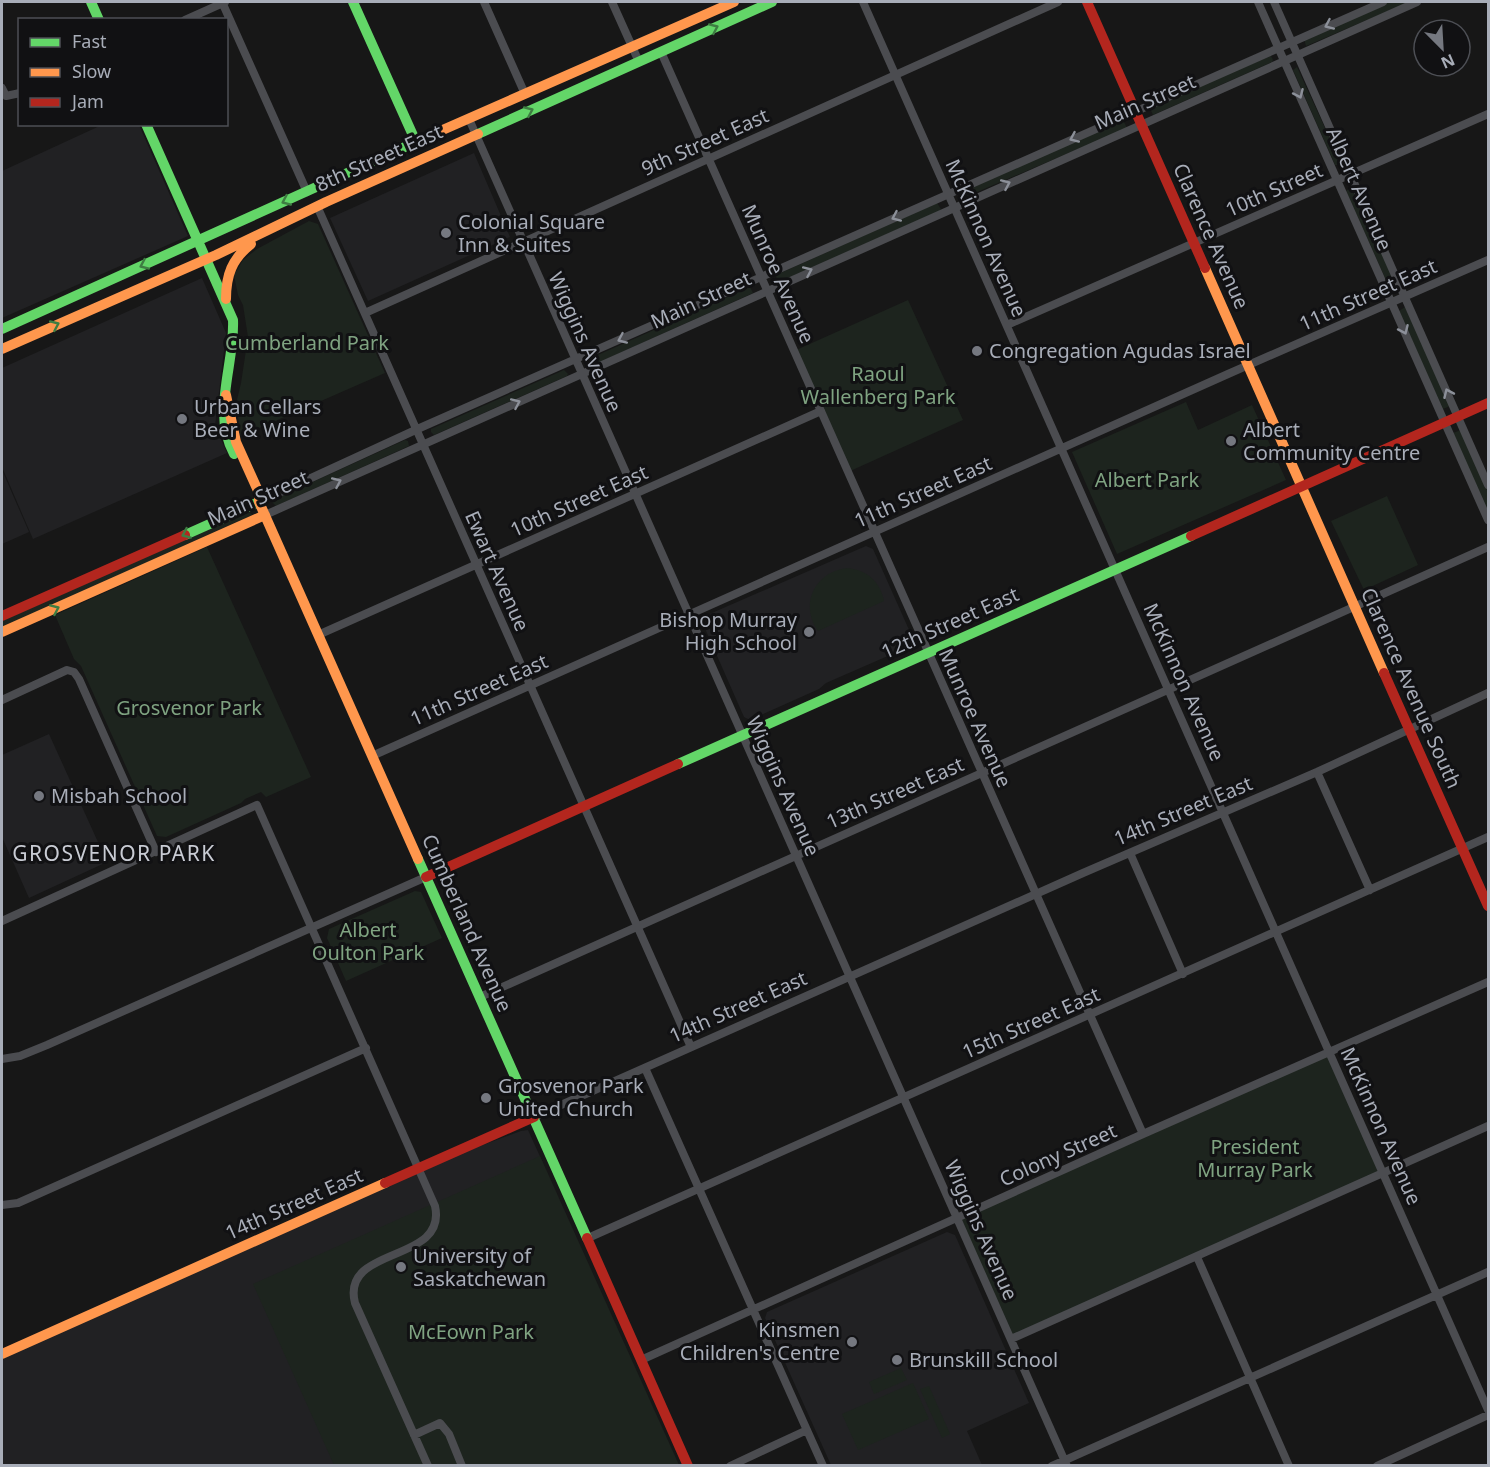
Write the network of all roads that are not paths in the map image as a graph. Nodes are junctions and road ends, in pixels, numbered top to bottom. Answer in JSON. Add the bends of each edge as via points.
{"nodes":[{"id":1,"x":91,"y":2,"type":"edge"},
{"id":2,"x":223,"y":2,"type":"edge"},
{"id":3,"x":353,"y":2,"type":"edge"},
{"id":4,"x":484,"y":2,"type":"edge"},
{"id":5,"x":612,"y":2,"type":"edge"},
{"id":6,"x":734,"y":2,"type":"edge"},
{"id":7,"x":772,"y":2,"type":"edge"},
{"id":8,"x":862,"y":2,"type":"edge"},
{"id":9,"x":1059,"y":2,"type":"edge"},
{"id":10,"x":1087,"y":2,"type":"edge"},
{"id":11,"x":1258,"y":2,"type":"edge"},
{"id":12,"x":1275,"y":2,"type":"edge"},
{"id":13,"x":1383,"y":2,"type":"edge"},
{"id":14,"x":1417,"y":2,"type":"edge"},
{"id":15,"x":98,"y":18,"type":"edge"},
{"id":16,"x":189,"y":18,"type":"edge"},
{"id":17,"x":1292,"y":42,"type":"junction"},
{"id":18,"x":632,"y":47,"type":"junction"},
{"id":19,"x":1279,"y":48,"type":"junction"},
{"id":20,"x":661,"y":52,"type":"junction"},
{"id":21,"x":1298,"y":54,"type":"junction"},
{"id":22,"x":1285,"y":60,"type":"junction"},
{"id":23,"x":639,"y":62,"type":"junction"},
{"id":24,"x":895,"y":75,"type":"junction"},
{"id":25,"x":2,"y":88,"type":"edge"},
{"id":26,"x":18,"y":93,"type":"edge"},
{"id":27,"x":525,"y":94,"type":"junction"},
{"id":28,"x":1136,"y":111,"type":"junction"},
{"id":29,"x":1488,"y":114,"type":"edge"},
{"id":30,"x":469,"y":119,"type":"junction"},
{"id":31,"x":1142,"y":123,"type":"junction"},
{"id":32,"x":147,"y":126,"type":"edge"},
{"id":33,"x":476,"y":134,"type":"junction"},
{"id":34,"x":416,"y":142,"type":"junction"},
{"id":35,"x":709,"y":159,"type":"junction"},
{"id":36,"x":1351,"y":175,"type":"junction"},
{"id":37,"x":1337,"y":180,"type":"junction"},
{"id":38,"x":307,"y":192,"type":"junction"},
{"id":39,"x":948,"y":194,"type":"junction"},
{"id":40,"x":317,"y":206,"type":"junction"},
{"id":41,"x":954,"y":207,"type":"junction"},
{"id":42,"x":269,"y":231,"type":"junction"},
{"id":43,"x":198,"y":240,"type":"junction"},
{"id":44,"x":523,"y":242,"type":"junction"},
{"id":45,"x":1195,"y":244,"type":"junction"},
{"id":46,"x":206,"y":259,"type":"junction"},
{"id":47,"x":1488,"y":260,"type":"edge"},
{"id":48,"x":762,"y":277,"type":"junction"},
{"id":49,"x":767,"y":290,"type":"junction"},
{"id":50,"x":1406,"y":296,"type":"junction"},
{"id":51,"x":226,"y":303,"type":"junction"},
{"id":52,"x":1392,"y":303,"type":"junction"},
{"id":53,"x":365,"y":313,"type":"junction"},
{"id":54,"x":1007,"y":326,"type":"junction"},
{"id":55,"x":2,"y":330,"type":"edge"},
{"id":56,"x":2,"y":349,"type":"edge"},
{"id":57,"x":575,"y":360,"type":"junction"},
{"id":58,"x":1248,"y":365,"type":"junction"},
{"id":59,"x":581,"y":374,"type":"junction"},
{"id":60,"x":1488,"y":403,"type":"edge"},
{"id":61,"x":821,"y":411,"type":"junction"},
{"id":62,"x":1458,"y":416,"type":"junction"},
{"id":63,"x":1444,"y":422,"type":"junction"},
{"id":64,"x":416,"y":429,"type":"junction"},
{"id":65,"x":423,"y":444,"type":"junction"},
{"id":66,"x":1062,"y":448,"type":"junction"},
{"id":67,"x":1302,"y":485,"type":"junction"},
{"id":68,"x":1488,"y":485,"type":"edge"},
{"id":69,"x":635,"y":495,"type":"junction"},
{"id":70,"x":259,"y":502,"type":"junction"},
{"id":71,"x":265,"y":515,"type":"junction"},
{"id":72,"x":1488,"y":520,"type":"edge"},
{"id":73,"x":874,"y":531,"type":"junction"},
{"id":74,"x":1488,"y":548,"type":"edge"},
{"id":75,"x":477,"y":565,"type":"junction"},
{"id":76,"x":1115,"y":570,"type":"junction"},
{"id":77,"x":1356,"y":606,"type":"junction"},
{"id":78,"x":689,"y":614,"type":"junction"},
{"id":79,"x":2,"y":616,"type":"edge"},
{"id":80,"x":2,"y":632,"type":"edge"},
{"id":81,"x":318,"y":635,"type":"junction"},
{"id":82,"x":927,"y":652,"type":"junction"},
{"id":83,"x":530,"y":685,"type":"junction"},
{"id":84,"x":1169,"y":689,"type":"junction"},
{"id":85,"x":1488,"y":693,"type":"edge"},
{"id":86,"x":2,"y":700,"type":"edge"},
{"id":87,"x":1409,"y":729,"type":"junction"},
{"id":88,"x":743,"y":735,"type":"junction"},
{"id":89,"x":372,"y":756,"type":"junction"},
{"id":90,"x":1317,"y":772,"type":"junction"},
{"id":91,"x":982,"y":773,"type":"junction"},
{"id":92,"x":584,"y":806,"type":"junction"},
{"id":93,"x":1224,"y":812,"type":"junction"},
{"id":94,"x":1488,"y":837,"type":"edge"},
{"id":95,"x":1463,"y":849,"type":"junction"},
{"id":96,"x":156,"y":852,"type":"junction"},
{"id":97,"x":1130,"y":853,"type":"junction"},
{"id":98,"x":795,"y":856,"type":"junction"},
{"id":99,"x":426,"y":877,"type":"junction"},
{"id":100,"x":1370,"y":890,"type":"junction"},
{"id":101,"x":1036,"y":895,"type":"junction"},
{"id":102,"x":1488,"y":906,"type":"edge"},
{"id":103,"x":2,"y":921,"type":"edge"},
{"id":104,"x":312,"y":927,"type":"junction"},
{"id":105,"x":638,"y":927,"type":"junction"},
{"id":106,"x":1276,"y":931,"type":"junction"},
{"id":107,"x":1183,"y":974,"type":"junction"},
{"id":108,"x":850,"y":977,"type":"junction"},
{"id":109,"x":1488,"y":982,"type":"edge"},
{"id":110,"x":480,"y":997,"type":"junction"},
{"id":111,"x":1089,"y":1015,"type":"junction"},
{"id":112,"x":691,"y":1047,"type":"junction"},
{"id":113,"x":366,"y":1048,"type":"junction"},
{"id":114,"x":1330,"y":1053,"type":"junction"},
{"id":115,"x":2,"y":1059,"type":"edge"},
{"id":116,"x":645,"y":1068,"type":"junction"},
{"id":117,"x":904,"y":1098,"type":"junction"},
{"id":118,"x":534,"y":1117,"type":"junction"},
{"id":119,"x":1488,"y":1125,"type":"edge"},
{"id":120,"x":1143,"y":1134,"type":"junction"},
{"id":121,"x":419,"y":1168,"type":"junction"},
{"id":122,"x":1384,"y":1173,"type":"junction"},
{"id":123,"x":699,"y":1190,"type":"junction"},
{"id":124,"x":2,"y":1205,"type":"edge"},
{"id":125,"x":958,"y":1219,"type":"junction"},
{"id":126,"x":588,"y":1238,"type":"junction"},
{"id":127,"x":1197,"y":1257,"type":"junction"},
{"id":128,"x":1488,"y":1272,"type":"edge"},
{"id":129,"x":1438,"y":1295,"type":"junction"},
{"id":130,"x":753,"y":1310,"type":"junction"},
{"id":131,"x":1011,"y":1339,"type":"junction"},
{"id":132,"x":2,"y":1354,"type":"edge"},
{"id":133,"x":641,"y":1360,"type":"junction"},
{"id":134,"x":1251,"y":1378,"type":"junction"},
{"id":135,"x":1488,"y":1410,"type":"edge"},
{"id":136,"x":1488,"y":1415,"type":"edge"},
{"id":137,"x":807,"y":1430,"type":"junction"},
{"id":138,"x":414,"y":1435,"type":"junction"},
{"id":139,"x":1066,"y":1463,"type":"edge"},
{"id":140,"x":428,"y":1466,"type":"edge"},
{"id":141,"x":462,"y":1466,"type":"edge"},
{"id":142,"x":688,"y":1466,"type":"edge"},
{"id":143,"x":730,"y":1466,"type":"edge"},
{"id":144,"x":823,"y":1466,"type":"edge"},
{"id":145,"x":1052,"y":1466,"type":"edge"},
{"id":146,"x":1289,"y":1466,"type":"edge"},
{"id":147,"x":1377,"y":1466,"type":"edge"}],
"edges":[{"from":1,"to":15,"type":"main road"},
{"from":2,"to":16,"type":"street"},
{"from":2,"to":38,"type":"street"},
{"from":3,"to":34,"type":"main road"},
{"from":4,"to":27,"type":"street"},
{"from":5,"to":18,"type":"street"},
{"from":6,"to":18,"type":"main road","name":"8th Street East"},
{"from":20,"to":7,"type":"main road","name":"8th Street East","one_way":true},
{"from":8,"to":24,"type":"street","name":"McKinnon Avenue"},
{"from":9,"to":24,"type":"street","name":"9th Street East"},
{"from":10,"to":28,"type":"main road","name":"Clarence Avenue"},
{"from":11,"to":19,"type":"street","name":"Albert Avenue"},
{"from":12,"to":17,"type":"street","name":"Albert Avenue"},
{"from":13,"to":17,"type":"street","name":"Main Street","one_way":true},
{"from":14,"to":21,"type":"street","name":"Main Street"},
{"from":17,"to":19,"type":"street","name":"Main Street"},
{"from":17,"to":21,"type":"street","name":"Albert Avenue"},
{"from":18,"to":23,"type":"street"},
{"from":18,"to":27,"type":"main road","name":"8th Street East"},
{"from":19,"to":22,"type":"street","name":"Albert Avenue"},
{"from":19,"to":28,"type":"street","name":"Main Street"},
{"from":20,"to":23,"type":"main road","name":"8th Street East"},
{"from":20,"to":35,"type":"street","name":"Munroe Avenue"},
{"from":21,"to":22,"type":"street","name":"Main Street"},
{"from":21,"to":36,"type":"street","name":"Albert Avenue"},
{"from":22,"to":31,"type":"street","name":"Main Street"},
{"from":22,"to":37,"type":"street","name":"Albert Avenue","one_way":true},
{"from":33,"to":23,"type":"main road","name":"8th Street East","one_way":true},
{"from":24,"to":35,"type":"street","name":"9th Street East"},
{"from":24,"to":39,"type":"street","name":"McKinnon Avenue"},
{"from":25,"to":26,"type":"street","via":[[6,96]]},
{"from":27,"to":30,"type":"main road","name":"8th Street East"},
{"from":28,"to":31,"type":"main road","name":"Clarence Avenue"},
{"from":28,"to":39,"type":"street","name":"Main Street","one_way":true},
{"from":29,"to":36,"type":"street","name":"10th Street"},
{"from":30,"to":33,"type":"street","name":"Wiggins Avenue"},
{"from":30,"to":34,"type":"main road","name":"8th Street East"},
{"from":41,"to":31,"type":"street","name":"Main Street","one_way":true},
{"from":31,"to":45,"type":"main road","name":"Clarence Avenue"},
{"from":32,"to":43,"type":"main road"},
{"from":33,"to":40,"type":"main road","name":"8th Street East"},
{"from":33,"to":44,"type":"street","name":"Wiggins Avenue"},
{"from":34,"to":38,"type":"main road","name":"8th Street East"},
{"from":35,"to":44,"type":"street","name":"9th Street East"},
{"from":35,"to":48,"type":"street","name":"Munroe Avenue"},
{"from":36,"to":37,"type":"street","name":"10th Street"},
{"from":36,"to":50,"type":"street","name":"Albert Avenue"},
{"from":37,"to":45,"type":"street","name":"10th Street"},
{"from":37,"to":52,"type":"street","name":"Albert Avenue"},
{"from":38,"to":43,"type":"main road","name":"8th Street East","one_way":true},
{"from":39,"to":41,"type":"street","name":"McKinnon Avenue"},
{"from":39,"to":48,"type":"street","name":"Main Street","one_way":true},
{"from":40,"to":42,"type":"main road","name":"8th Street East"},
{"from":40,"to":53,"type":"street","name":"Ewart Avenue"},
{"from":49,"to":41,"type":"street","name":"Main Street","one_way":true},
{"from":41,"to":54,"type":"street","name":"McKinnon Avenue"},
{"from":42,"to":46,"type":"main road","name":"8th Street East"},
{"from":42,"to":51,"type":"main road","via":[[231,262]]},
{"from":43,"to":46,"type":"main road"},
{"from":43,"to":55,"type":"main road","name":"8th Street East","one_way":true},
{"from":44,"to":53,"type":"street","name":"9th Street East"},
{"from":44,"to":57,"type":"street","name":"Wiggins Avenue"},
{"from":45,"to":54,"type":"street","name":"10th Street"},
{"from":45,"to":58,"type":"main road","name":"Clarence Avenue"},
{"from":46,"to":51,"type":"main road"},
{"from":56,"to":46,"type":"main road","name":"8th Street East","one_way":true},
{"from":47,"to":50,"type":"street","name":"11th Street East"},
{"from":48,"to":49,"type":"street","name":"Munroe Avenue"},
{"from":48,"to":57,"type":"street","name":"Main Street","one_way":true},
{"from":49,"to":59,"type":"street","name":"Main Street"},
{"from":49,"to":61,"type":"street","name":"Munroe Avenue"},
{"from":50,"to":52,"type":"street","name":"11th Street East"},
{"from":62,"to":50,"type":"street","name":"Albert Avenue","one_way":true},
{"from":51,"to":70,"type":"main road","name":"Cumberland Avenue","via":[[235,337],[226,395],[236,442]]},
{"from":52,"to":58,"type":"street","name":"11th Street East"},
{"from":52,"to":63,"type":"street","name":"Albert Avenue","one_way":true},
{"from":53,"to":64,"type":"street","name":"Ewart Avenue"},
{"from":54,"to":66,"type":"street","name":"McKinnon Avenue"},
{"from":57,"to":59,"type":"street","name":"Wiggins Avenue"},
{"from":57,"to":64,"type":"street","name":"Main Street"},
{"from":58,"to":66,"type":"street","name":"11th Street East"},
{"from":58,"to":67,"type":"main road","name":"Clarence Avenue"},
{"from":65,"to":59,"type":"street","name":"Main Street","one_way":true},
{"from":59,"to":69,"type":"street","name":"Wiggins Avenue"},
{"from":60,"to":62,"type":"main road","name":"12th Street East"},
{"from":61,"to":69,"type":"street","name":"10th Street East"},
{"from":61,"to":73,"type":"street","name":"Munroe Avenue"},
{"from":62,"to":63,"type":"main road","name":"12th Street East"},
{"from":62,"to":68,"type":"street","name":"Albert Avenue"},
{"from":63,"to":67,"type":"main road","name":"12th Street East"},
{"from":63,"to":72,"type":"street","name":"Albert Avenue"},
{"from":64,"to":65,"type":"street","name":"Ewart Avenue"},
{"from":64,"to":70,"type":"street","name":"Main Street"},
{"from":71,"to":65,"type":"street","name":"Main Street","one_way":true},
{"from":65,"to":75,"type":"street","name":"Ewart Avenue"},
{"from":66,"to":73,"type":"street","name":"11th Street East"},
{"from":66,"to":76,"type":"street","name":"McKinnon Avenue"},
{"from":67,"to":76,"type":"main road","name":"12th Street East"},
{"from":67,"to":77,"type":"main road","name":"Clarence Avenue South"},
{"from":69,"to":75,"type":"street","name":"10th Street East"},
{"from":69,"to":78,"type":"street","name":"Wiggins Avenue"},
{"from":70,"to":71,"type":"main road","name":"Cumberland Avenue"},
{"from":70,"to":79,"type":"main road","name":"Main Street","one_way":true},
{"from":80,"to":71,"type":"main road","name":"Main Street","one_way":true},
{"from":71,"to":81,"type":"main road","name":"Cumberland Avenue"},
{"from":73,"to":78,"type":"street","name":"11th Street East"},
{"from":73,"to":82,"type":"street","name":"Munroe Avenue"},
{"from":74,"to":77,"type":"street","name":"13th Street East"},
{"from":75,"to":81,"type":"street","name":"10th Street East"},
{"from":75,"to":83,"type":"street","name":"Ewart Avenue"},
{"from":76,"to":82,"type":"main road","name":"12th Street East"},
{"from":76,"to":84,"type":"street","name":"McKinnon Avenue"},
{"from":77,"to":84,"type":"street","name":"13th Street East"},
{"from":77,"to":87,"type":"main road","name":"Clarence Avenue South"},
{"from":78,"to":83,"type":"street","name":"11th Street East"},
{"from":78,"to":88,"type":"street","name":"Wiggins Avenue"},
{"from":81,"to":89,"type":"main road","name":"Cumberland Avenue"},
{"from":82,"to":88,"type":"main road","name":"12th Street East"},
{"from":82,"to":91,"type":"street","name":"Munroe Avenue"},
{"from":83,"to":89,"type":"street","name":"11th Street East"},
{"from":83,"to":92,"type":"street","name":"Ewart Avenue"},
{"from":84,"to":91,"type":"street","name":"13th Street East"},
{"from":84,"to":93,"type":"street","name":"McKinnon Avenue"},
{"from":85,"to":87,"type":"street","name":"14th Street East"},
{"from":86,"to":96,"type":"street","via":[[67,670],[74,672]]},
{"from":87,"to":90,"type":"street","name":"14th Street East"},
{"from":87,"to":95,"type":"main road","name":"Clarence Avenue South"},
{"from":88,"to":92,"type":"main road","name":"12th Street East"},
{"from":88,"to":98,"type":"street","name":"Wiggins Avenue"},
{"from":89,"to":99,"type":"main road","name":"Cumberland Avenue"},
{"from":90,"to":93,"type":"street","name":"14th Street East"},
{"from":90,"to":100,"type":"street"},
{"from":91,"to":98,"type":"street","name":"13th Street East"},
{"from":91,"to":101,"type":"street","name":"Munroe Avenue"},
{"from":92,"to":99,"type":"main road","name":"12th Street East"},
{"from":92,"to":105,"type":"street","name":"Ewart Avenue"},
{"from":93,"to":97,"type":"street","name":"14th Street East"},
{"from":93,"to":106,"type":"street","name":"McKinnon Avenue"},
{"from":94,"to":95,"type":"street","name":"15th Street East"},
{"from":95,"to":100,"type":"street","name":"15th Street East"},
{"from":95,"to":102,"type":"main road","name":"Clarence Avenue South"},
{"from":96,"to":103,"type":"street"},
{"from":96,"to":104,"type":"street","via":[[257,806]]},
{"from":97,"to":101,"type":"street","name":"14th Street East"},
{"from":97,"to":107,"type":"street"},
{"from":98,"to":105,"type":"street","name":"13th Street East"},
{"from":98,"to":108,"type":"street","name":"Wiggins Avenue"},
{"from":99,"to":104,"type":"street"},
{"from":99,"to":110,"type":"main road","name":"Cumberland Avenue"},
{"from":100,"to":106,"type":"street","name":"15th Street East"},
{"from":101,"to":108,"type":"street","name":"14th Street East"},
{"from":101,"to":111,"type":"street","name":"Munroe Avenue"},
{"from":104,"to":113,"type":"street"},
{"from":104,"to":115,"type":"street","via":[[57,1041]]},
{"from":105,"to":110,"type":"street","name":"13th Street East"},
{"from":105,"to":112,"type":"street","name":"Ewart Avenue"},
{"from":106,"to":107,"type":"street","name":"15th Street East"},
{"from":106,"to":114,"type":"street","name":"McKinnon Avenue"},
{"from":107,"to":111,"type":"street","name":"15th Street East"},
{"from":108,"to":112,"type":"street","name":"14th Street East"},
{"from":108,"to":117,"type":"street","name":"Wiggins Avenue"},
{"from":109,"to":114,"type":"street","name":"Colony Street"},
{"from":110,"to":118,"type":"main road","name":"Cumberland Avenue"},
{"from":111,"to":117,"type":"street","name":"15th Street East"},
{"from":111,"to":120,"type":"street","name":"Munroe Avenue"},
{"from":112,"to":116,"type":"street","name":"14th Street East"},
{"from":113,"to":121,"type":"street"},
{"from":113,"to":124,"type":"street","via":[[18,1203]]},
{"from":114,"to":120,"type":"street","name":"Colony Street"},
{"from":114,"to":122,"type":"street","name":"McKinnon Avenue"},
{"from":116,"to":118,"type":"street","name":"14th Street East"},
{"from":116,"to":123,"type":"street"},
{"from":117,"to":123,"type":"street","name":"15th Street East"},
{"from":117,"to":125,"type":"street","name":"Wiggins Avenue"},
{"from":118,"to":121,"type":"main road","name":"14th Street East"},
{"from":118,"to":126,"type":"main road","name":"Cumberland Avenue"},
{"from":119,"to":122,"type":"street"},
{"from":120,"to":125,"type":"street","name":"Colony Street"},
{"from":121,"to":132,"type":"main road","name":"14th Street East"},
{"from":121,"to":138,"type":"street","via":[[436,1211],[431,1231],[418,1244],[365,1269],[355,1282],[353,1293]]},
{"from":122,"to":127,"type":"street"},
{"from":122,"to":129,"type":"street","name":"McKinnon Avenue"},
{"from":123,"to":126,"type":"street","name":"15th Street East"},
{"from":123,"to":130,"type":"street"},
{"from":125,"to":130,"type":"street","name":"Colony Street"},
{"from":125,"to":131,"type":"street","name":"Wiggins Avenue"},
{"from":126,"to":133,"type":"main road","name":"Cumberland Avenue"},
{"from":127,"to":131,"type":"street"},
{"from":127,"to":134,"type":"street"},
{"from":128,"to":129,"type":"street"},
{"from":129,"to":134,"type":"street"},
{"from":129,"to":135,"type":"street","name":"McKinnon Avenue"},
{"from":130,"to":133,"type":"street","name":"Colony Street"},
{"from":130,"to":137,"type":"street"},
{"from":131,"to":139,"type":"street","name":"Wiggins Avenue"},
{"from":133,"to":142,"type":"main road","name":"Cumberland Avenue"},
{"from":134,"to":139,"type":"street"},
{"from":134,"to":146,"type":"street"},
{"from":136,"to":147,"type":"street"},
{"from":137,"to":143,"type":"street"},
{"from":137,"to":144,"type":"street"},
{"from":138,"to":140,"type":"street"},
{"from":138,"to":141,"type":"street","via":[[440,1423]]},
{"from":139,"to":145,"type":"street"}]}
